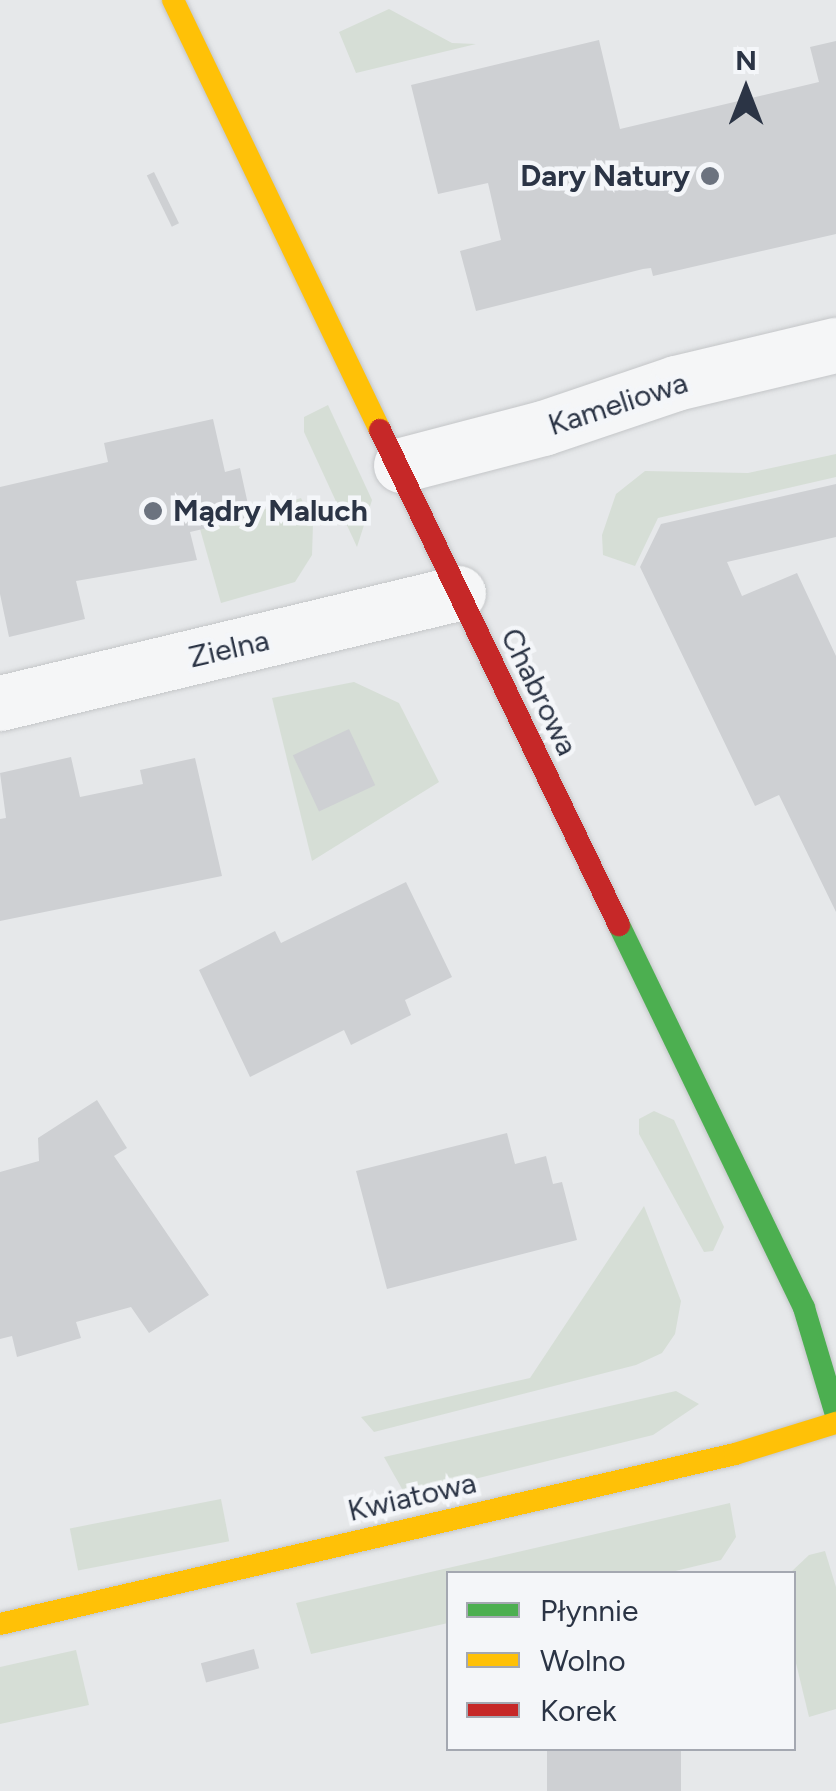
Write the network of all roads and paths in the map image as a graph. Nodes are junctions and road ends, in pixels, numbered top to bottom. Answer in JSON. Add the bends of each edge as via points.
{"nodes":[{"id":1,"x":172,"y":0,"type":"edge"},
{"id":2,"x":836,"y":345,"type":"edge"},
{"id":3,"x":401,"y":465,"type":"junction"},
{"id":4,"x":458,"y":593,"type":"junction"},
{"id":5,"x":0,"y":703,"type":"edge"},
{"id":6,"x":836,"y":1415,"type":"edge"},
{"id":7,"x":836,"y":1423,"type":"edge"},
{"id":8,"x":0,"y":1624,"type":"edge"}],
"edges":[{"from":1,"to":3,"type":"street","name":"Chabrowa"},
{"from":2,"to":3,"type":"street","name":"Kameliowa","via":[[676,383],[543,428]]},
{"from":3,"to":4,"type":"street","name":"Chabrowa"},
{"from":4,"to":5,"type":"street","name":"Zielna"},
{"from":4,"to":6,"type":"street","name":"Chabrowa","via":[[804,1308]]},
{"from":7,"to":8,"type":"street","name":"Kwiatowa","via":[[735,1454]]}]}
